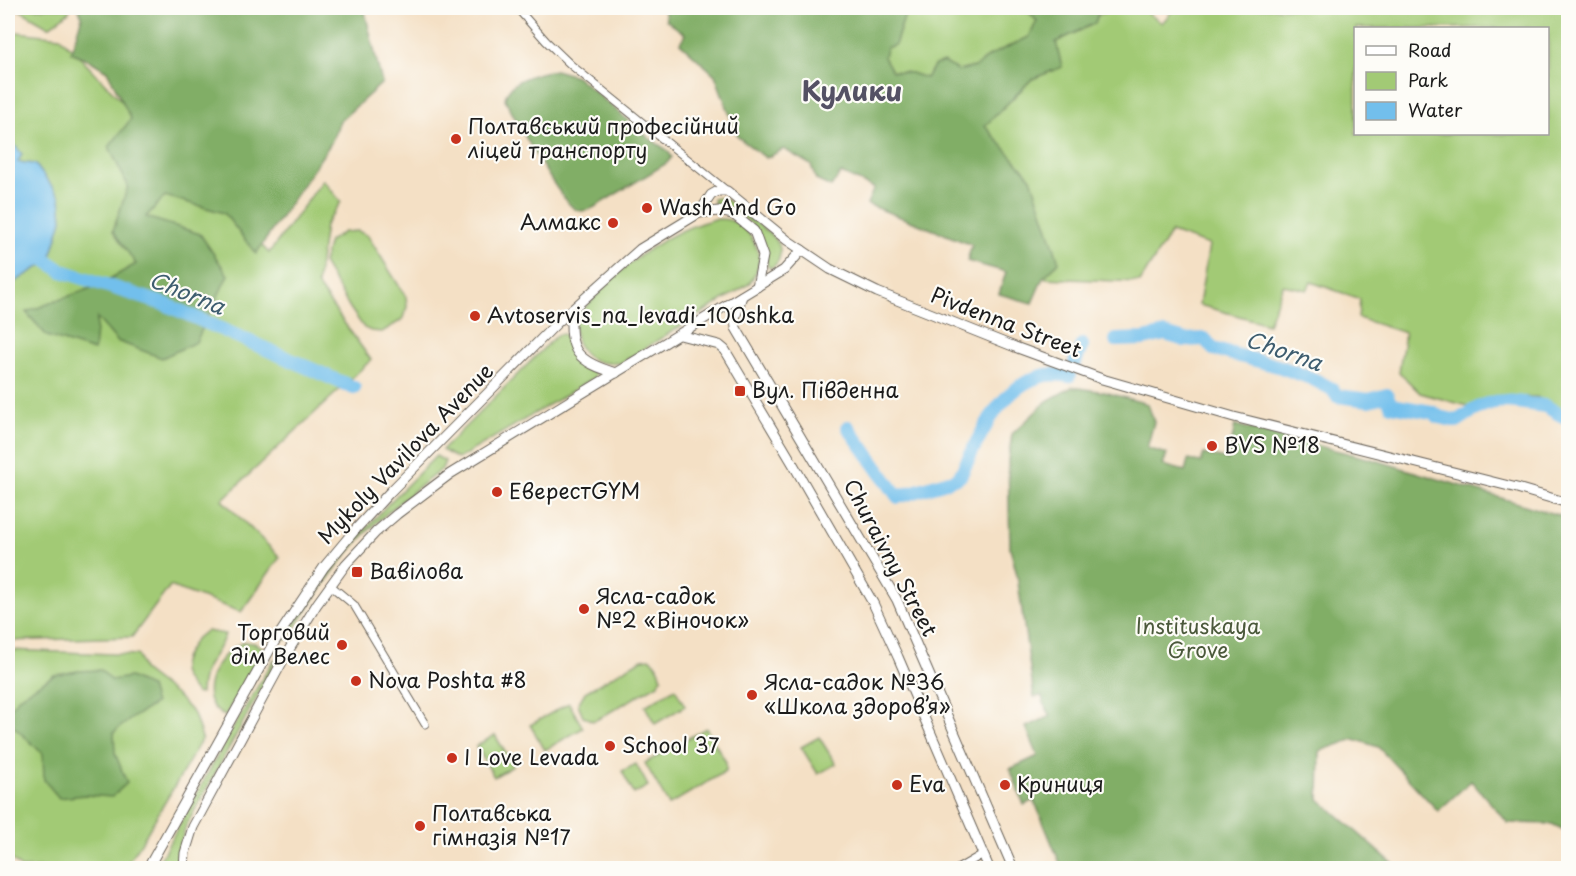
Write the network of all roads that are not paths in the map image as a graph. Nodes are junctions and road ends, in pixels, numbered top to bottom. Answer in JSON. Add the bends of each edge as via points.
{"nodes":[{"id":1,"x":517,"y":8,"type":"edge"},
{"id":2,"x":726,"y":191,"type":"junction"},
{"id":3,"x":699,"y":213,"type":"junction"},
{"id":4,"x":802,"y":250,"type":"junction"},
{"id":5,"x":758,"y":286,"type":"junction"},
{"id":6,"x":742,"y":296,"type":"junction"},
{"id":7,"x":572,"y":310,"type":"junction"},
{"id":8,"x":680,"y":335,"type":"junction"},
{"id":9,"x":616,"y":373,"type":"junction"},
{"id":10,"x":811,"y":452,"type":"junction"},
{"id":11,"x":793,"y":464,"type":"junction"},
{"id":12,"x":1569,"y":503,"type":"edge"},
{"id":13,"x":330,"y":585,"type":"junction"},
{"id":14,"x":273,"y":645,"type":"junction"},
{"id":15,"x":287,"y":653,"type":"junction"},
{"id":16,"x":425,"y":724,"type":"dead end"},
{"id":17,"x":1003,"y":846,"type":"junction"},
{"id":18,"x":983,"y":854,"type":"junction"},
{"id":19,"x":148,"y":868,"type":"edge"},
{"id":20,"x":184,"y":868,"type":"edge"},
{"id":21,"x":959,"y":868,"type":"edge"},
{"id":22,"x":989,"y":868,"type":"edge"},
{"id":23,"x":1013,"y":868,"type":"edge"}],
"edges":[{"from":1,"to":2,"type":"street","name":"Pivdenna Street","via":[[571,65]]},
{"from":2,"to":3,"type":"main road","name":"Mykoly Vavilova Avenue","via":[[711,195]]},
{"from":2,"to":4,"type":"main road","name":"Pivdenna Street"},
{"from":3,"to":5,"type":"main road","via":[[719,210],[732,214],[754,231],[763,256]]},
{"from":3,"to":7,"type":"main road","name":"Mykoly Vavilova Avenue","via":[[640,249]]},
{"from":4,"to":5,"type":"main road","name":"Mykoly Vavilova Avenue","via":[[784,270]]},
{"from":4,"to":12,"type":"main road","name":"Pivdenna Street","via":[[877,292],[1102,379]]},
{"from":5,"to":6,"type":"main road","name":"Mykoly Vavilova Avenue"},
{"from":6,"to":8,"type":"main road","name":"Mykoly Vavilova Avenue"},
{"from":6,"to":10,"type":"main road","name":"Churaivny Street","via":[[736,328]]},
{"from":7,"to":9,"type":"main road","via":[[569,331],[579,354],[597,368]]},
{"from":7,"to":14,"type":"main road","name":"Mykoly Vavilova Avenue","via":[[354,531],[324,567]]},
{"from":8,"to":9,"type":"main road","name":"Mykoly Vavilova Avenue"},
{"from":8,"to":11,"type":"main road","name":"Churaivny Street","via":[[725,350]]},
{"from":9,"to":13,"type":"main road","name":"Mykoly Vavilova Avenue","via":[[425,492],[376,532]]},
{"from":10,"to":11,"type":"main road"},
{"from":10,"to":17,"type":"main road","name":"Churaivny Street","via":[[897,600]]},
{"from":11,"to":18,"type":"main road","name":"Churaivny Street","via":[[889,635]]},
{"from":13,"to":15,"type":"main road","name":"Mykoly Vavilova Avenue"},
{"from":13,"to":16,"type":"street","via":[[354,605]]},
{"from":14,"to":15,"type":"main road"},
{"from":14,"to":19,"type":"main road","name":"Mykoly Vavilova Avenue"},
{"from":15,"to":20,"type":"main road","name":"Mykoly Vavilova Avenue","via":[[193,827]]},
{"from":17,"to":18,"type":"main road"},
{"from":17,"to":23,"type":"main road","name":"Churaivny Street"},
{"from":18,"to":21,"type":"street"},
{"from":18,"to":22,"type":"main road","name":"Churaivny Street"}]}
